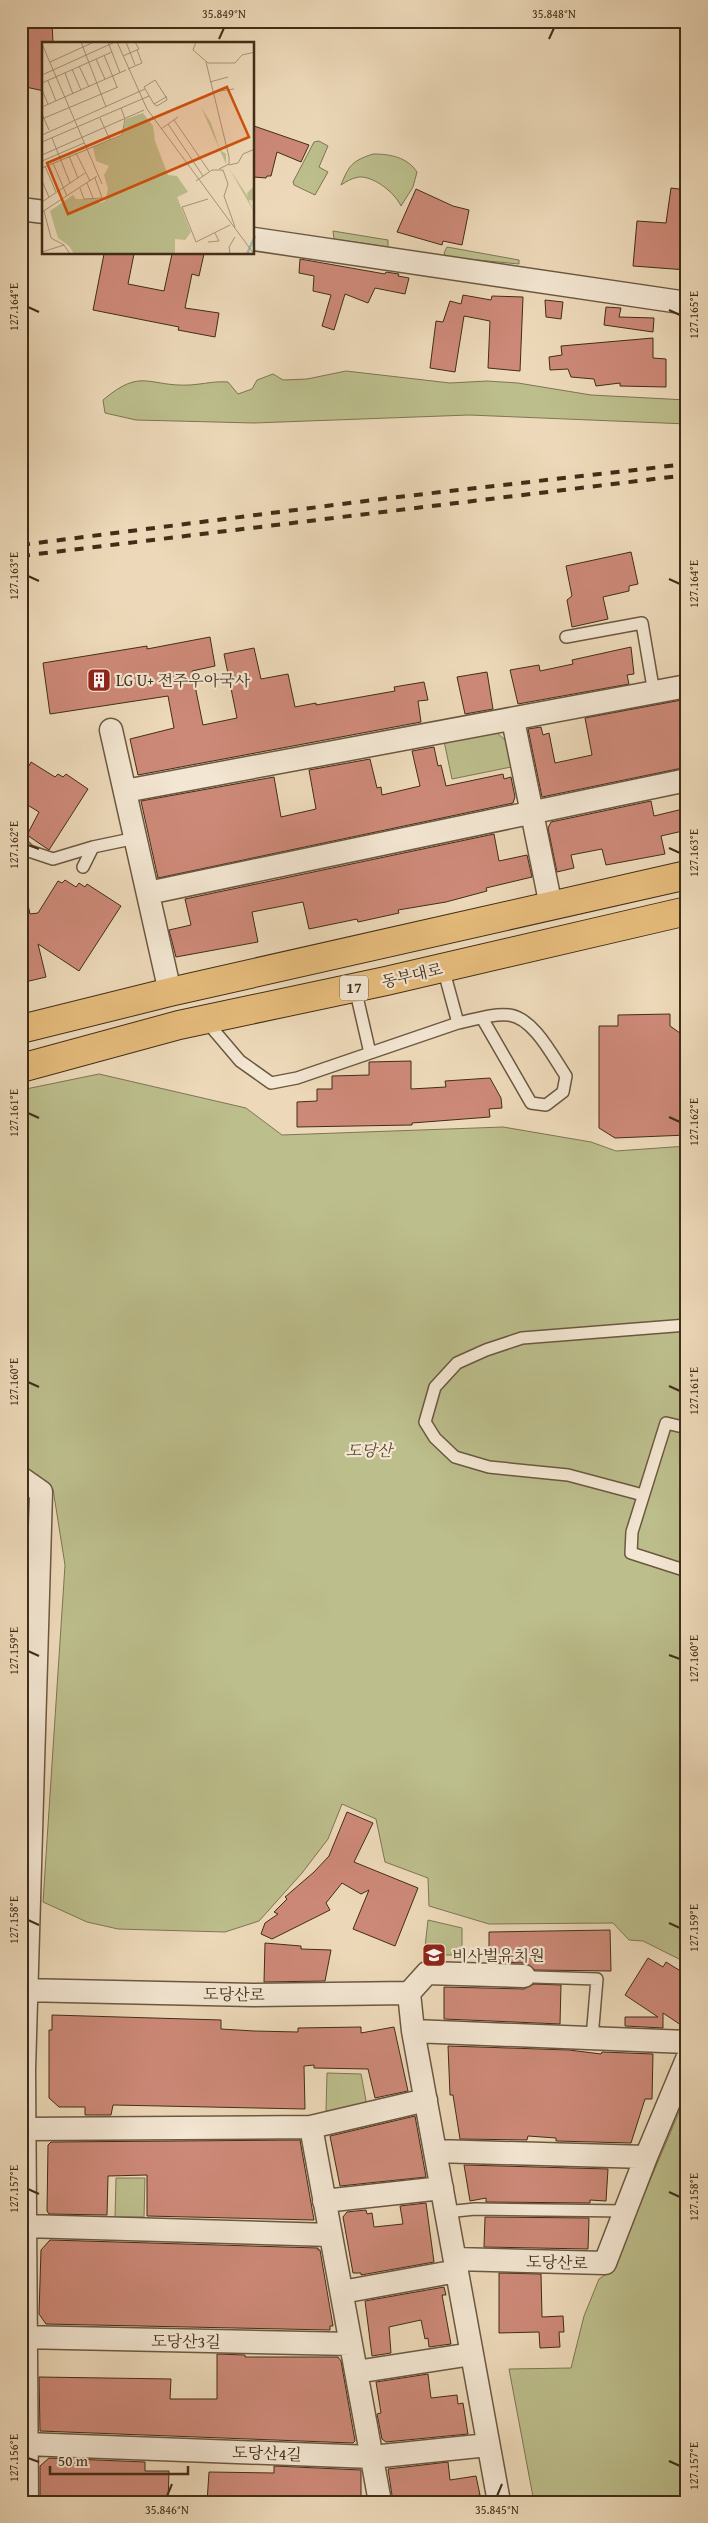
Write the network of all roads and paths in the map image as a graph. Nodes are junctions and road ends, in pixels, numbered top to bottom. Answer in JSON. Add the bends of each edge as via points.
{"nodes":[{"id":1,"x":21,"y":210,"type":"edge"},
{"id":2,"x":42,"y":212,"type":"edge"},
{"id":3,"x":255,"y":239,"type":"edge"},
{"id":4,"x":687,"y":303,"type":"edge"},
{"id":5,"x":566,"y":637,"type":"dead end"},
{"id":6,"x":687,"y":686,"type":"edge"},
{"id":7,"x":654,"y":693,"type":"junction"},
{"id":8,"x":513,"y":720,"type":"junction"},
{"id":9,"x":111,"y":730,"type":"dead end"},
{"id":10,"x":687,"y":780,"type":"edge"},
{"id":11,"x":126,"y":791,"type":"junction"},
{"id":12,"x":531,"y":813,"type":"junction"},
{"id":13,"x":136,"y":838,"type":"junction"},
{"id":14,"x":21,"y":843,"type":"edge"},
{"id":15,"x":93,"y":847,"type":"junction"},
{"id":16,"x":83,"y":867,"type":"dead end"},
{"id":17,"x":687,"y":875,"type":"edge"},
{"id":18,"x":148,"y":893,"type":"junction"},
{"id":19,"x":551,"y":906,"type":"junction"},
{"id":20,"x":687,"y":911,"type":"edge"},
{"id":21,"x":443,"y":968,"type":"junction"},
{"id":22,"x":355,"y":988,"type":"junction"},
{"id":23,"x":170,"y":992,"type":"junction"},
{"id":24,"x":482,"y":1018,"type":"junction"},
{"id":25,"x":205,"y":1019,"type":"junction"},
{"id":26,"x":458,"y":1023,"type":"junction"},
{"id":27,"x":21,"y":1029,"type":"edge"},
{"id":28,"x":370,"y":1053,"type":"junction"},
{"id":29,"x":21,"y":1068,"type":"edge"},
{"id":30,"x":687,"y":1325,"type":"edge"},
{"id":31,"x":687,"y":1428,"type":"edge"},
{"id":32,"x":21,"y":1478,"type":"edge"},
{"id":33,"x":643,"y":1495,"type":"junction"},
{"id":34,"x":30,"y":1561,"type":"edge"},
{"id":35,"x":687,"y":1571,"type":"edge"},
{"id":36,"x":28,"y":1658,"type":"edge"},
{"id":37,"x":529,"y":1977,"type":"joint"},
{"id":38,"x":24,"y":1990,"type":"edge"},
{"id":39,"x":409,"y":1993,"type":"junction"},
{"id":40,"x":413,"y":2031,"type":"junction"},
{"id":41,"x":592,"y":2038,"type":"junction"},
{"id":42,"x":687,"y":2042,"type":"edge"},
{"id":43,"x":687,"y":2059,"type":"edge"},
{"id":44,"x":426,"y":2100,"type":"junction"},
{"id":45,"x":311,"y":2127,"type":"junction"},
{"id":46,"x":25,"y":2129,"type":"junction"},
{"id":47,"x":435,"y":2151,"type":"junction"},
{"id":48,"x":646,"y":2157,"type":"junction"},
{"id":49,"x":442,"y":2188,"type":"junction"},
{"id":50,"x":324,"y":2200,"type":"junction"},
{"id":51,"x":625,"y":2211,"type":"junction"},
{"id":52,"x":446,"y":2212,"type":"junction"},
{"id":53,"x":25,"y":2226,"type":"junction"},
{"id":54,"x":331,"y":2235,"type":"junction"},
{"id":55,"x":456,"y":2265,"type":"junction"},
{"id":56,"x":342,"y":2292,"type":"junction"},
{"id":57,"x":24,"y":2337,"type":"edge"},
{"id":58,"x":351,"y":2344,"type":"junction"},
{"id":59,"x":472,"y":2354,"type":"junction"},
{"id":60,"x":356,"y":2372,"type":"junction"},
{"id":61,"x":26,"y":2444,"type":"junction"},
{"id":62,"x":488,"y":2444,"type":"junction"},
{"id":63,"x":372,"y":2457,"type":"junction"},
{"id":64,"x":27,"y":2502,"type":"edge"},
{"id":65,"x":380,"y":2502,"type":"edge"},
{"id":66,"x":499,"y":2502,"type":"edge"}],
"edges":[{"from":1,"to":2,"type":"street"},
{"from":3,"to":4,"type":"street"},
{"from":5,"to":7,"type":"lane","via":[[642,623]]},
{"from":6,"to":7,"type":"street"},
{"from":7,"to":8,"type":"street"},
{"from":8,"to":11,"type":"street"},
{"from":8,"to":12,"type":"street"},
{"from":9,"to":11,"type":"street"},
{"from":10,"to":12,"type":"street"},
{"from":11,"to":13,"type":"street"},
{"from":12,"to":18,"type":"street"},
{"from":12,"to":19,"type":"street"},
{"from":13,"to":15,"type":"lane"},
{"from":13,"to":18,"type":"street"},
{"from":14,"to":15,"type":"lane","via":[[29,851],[53,859]]},
{"from":15,"to":16,"type":"lane"},
{"from":17,"to":19,"type":"main road","number":"17"},
{"from":18,"to":23,"type":"street"},
{"from":19,"to":23,"type":"main road","number":"17"},
{"from":20,"to":21,"type":"main road","name":"동부대로","number":"17"},
{"from":21,"to":22,"type":"main road","name":"동부대로","number":"17"},
{"from":21,"to":26,"type":"lane"},
{"from":22,"to":25,"type":"main road","name":"동부대로","number":"17"},
{"from":22,"to":28,"type":"lane"},
{"from":23,"to":27,"type":"main road","number":"17"},
{"from":24,"to":24,"type":"lane","via":[[510,1014],[536,1029],[566,1076],[563,1092],[546,1105],[531,1104]]},
{"from":24,"to":26,"type":"lane"},
{"from":25,"to":28,"type":"lane","via":[[240,1061],[271,1084]]},
{"from":25,"to":29,"type":"main road","name":"동부대로","number":"17"},
{"from":26,"to":28,"type":"lane"},
{"from":30,"to":33,"type":"lane","via":[[522,1338],[486,1350],[457,1363],[436,1387],[425,1422],[435,1438],[454,1457],[489,1467],[568,1475]]},
{"from":31,"to":33,"type":"lane","via":[[666,1422]]},
{"from":32,"to":34,"type":"street","via":[[42,1492]]},
{"from":33,"to":35,"type":"lane","via":[[632,1532],[631,1553]]},
{"from":34,"to":36,"type":"street"},
{"from":36,"to":38,"type":"street","via":[[30,1941]]},
{"from":37,"to":39,"type":"street","via":[[427,1973]]},
{"from":37,"to":41,"type":"lane","via":[[597,1979]]},
{"from":38,"to":39,"type":"street","name":"도당산로","via":[[253,1995]]},
{"from":38,"to":46,"type":"street"},
{"from":39,"to":40,"type":"street"},
{"from":40,"to":41,"type":"street"},
{"from":40,"to":44,"type":"street"},
{"from":41,"to":42,"type":"street"},
{"from":43,"to":48,"type":"street","name":"도당산로"},
{"from":44,"to":45,"type":"street"},
{"from":44,"to":47,"type":"street"},
{"from":45,"to":46,"type":"street"},
{"from":45,"to":50,"type":"street"},
{"from":46,"to":53,"type":"street"},
{"from":47,"to":48,"type":"street"},
{"from":47,"to":49,"type":"street"},
{"from":48,"to":51,"type":"street","name":"도당산로"},
{"from":49,"to":50,"type":"street"},
{"from":49,"to":52,"type":"street"},
{"from":50,"to":54,"type":"street"},
{"from":51,"to":52,"type":"lane","via":[[474,2209]]},
{"from":51,"to":55,"type":"street","name":"도당산로","via":[[605,2263]]},
{"from":52,"to":55,"type":"street"},
{"from":53,"to":54,"type":"street"},
{"from":53,"to":57,"type":"street"},
{"from":54,"to":56,"type":"street"},
{"from":55,"to":56,"type":"street","name":"도당산로"},
{"from":55,"to":59,"type":"street"},
{"from":56,"to":58,"type":"street"},
{"from":57,"to":58,"type":"street","name":"도당산3길"},
{"from":57,"to":61,"type":"street"},
{"from":58,"to":60,"type":"street"},
{"from":59,"to":60,"type":"street"},
{"from":59,"to":62,"type":"street"},
{"from":60,"to":63,"type":"street"},
{"from":61,"to":63,"type":"street","name":"도당산4길"},
{"from":61,"to":64,"type":"street"},
{"from":62,"to":63,"type":"street"},
{"from":62,"to":66,"type":"street"},
{"from":63,"to":65,"type":"street"}]}
